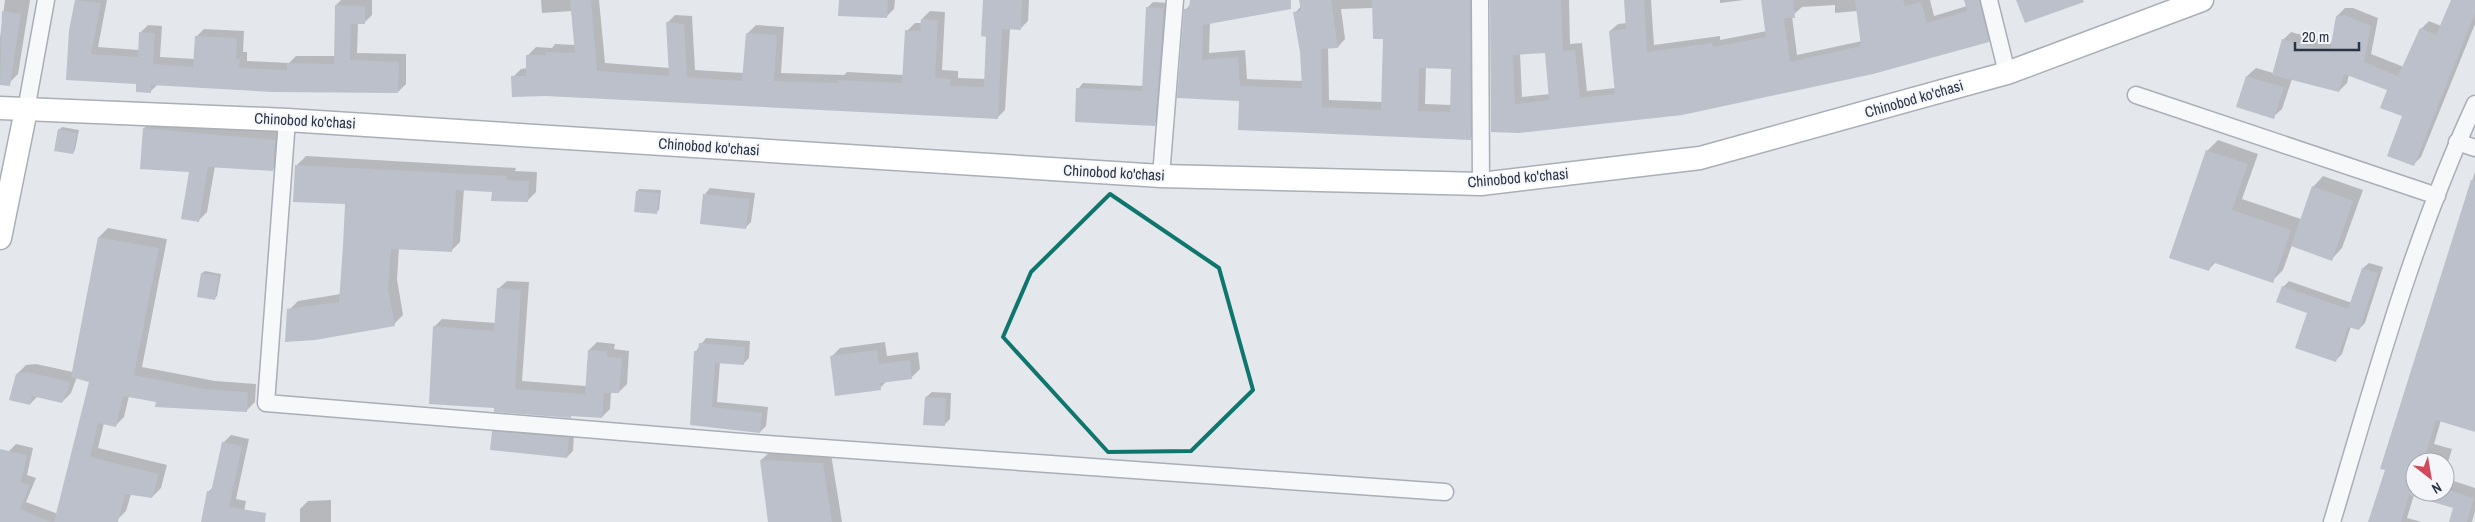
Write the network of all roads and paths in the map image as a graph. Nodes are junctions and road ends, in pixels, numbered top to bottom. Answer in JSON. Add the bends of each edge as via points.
{"nodes":[{"id":1,"x":46,"y":0,"type":"edge"},
{"id":2,"x":1175,"y":0,"type":"edge"},
{"id":3,"x":1480,"y":0,"type":"edge"},
{"id":4,"x":1989,"y":0,"type":"edge"},
{"id":5,"x":2202,"y":0,"type":"edge"},
{"id":6,"x":2007,"y":73,"type":"junction"},
{"id":7,"x":2136,"y":94,"type":"dead end"},
{"id":8,"x":2475,"y":104,"type":"edge"},
{"id":9,"x":0,"y":108,"type":"edge"},
{"id":10,"x":26,"y":110,"type":"junction"},
{"id":11,"x":287,"y":120,"type":"junction"},
{"id":12,"x":2457,"y":142,"type":"junction"},
{"id":13,"x":2475,"y":148,"type":"edge"},
{"id":14,"x":1161,"y":176,"type":"junction"},
{"id":15,"x":1481,"y":184,"type":"junction"},
{"id":16,"x":2437,"y":196,"type":"junction"},
{"id":17,"x":0,"y":238,"type":"edge"},
{"id":18,"x":1444,"y":492,"type":"dead end"},
{"id":19,"x":2332,"y":522,"type":"edge"}],
"edges":[{"from":1,"to":10,"type":"street"},
{"from":2,"to":14,"type":"street"},
{"from":3,"to":15,"type":"street"},
{"from":4,"to":6,"type":"street"},
{"from":5,"to":6,"type":"street","name":"Chinobod ko'chasi"},
{"from":6,"to":15,"type":"street","name":"Chinobod ko'chasi","via":[[1700,158]]},
{"from":7,"to":16,"type":"street"},
{"from":8,"to":12,"type":"street"},
{"from":9,"to":10,"type":"street","name":"Chinobod ko'chasi"},
{"from":10,"to":11,"type":"street","name":"Chinobod ko'chasi"},
{"from":10,"to":17,"type":"street"},
{"from":11,"to":14,"type":"street","name":"Chinobod ko'chasi"},
{"from":11,"to":18,"type":"street","via":[[266,403],[767,444]]},
{"from":12,"to":13,"type":"street"},
{"from":12,"to":16,"type":"street"},
{"from":14,"to":15,"type":"street","name":"Chinobod ko'chasi"},
{"from":16,"to":19,"type":"street","via":[[2397,302]]}]}
